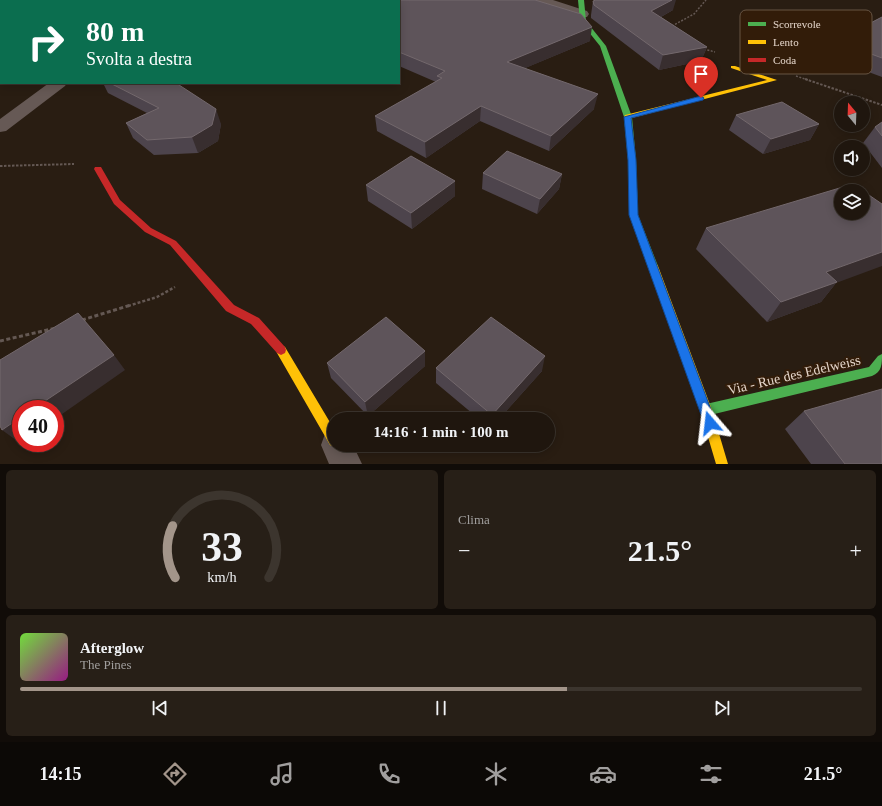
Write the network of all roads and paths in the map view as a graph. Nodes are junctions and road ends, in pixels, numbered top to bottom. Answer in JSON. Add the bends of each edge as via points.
{"nodes":[{"id":1,"x":540,"y":0,"type":"edge"},
{"id":2,"x":582,"y":0,"type":"edge"},
{"id":3,"x":706,"y":0,"type":"edge"},
{"id":4,"x":582,"y":14,"type":"junction"},
{"id":5,"x":667,"y":28,"type":"edge"},
{"id":6,"x":732,"y":67,"type":"dead end"},
{"id":7,"x":740,"y":69,"type":"edge"},
{"id":8,"x":755,"y":74,"type":"edge"},
{"id":9,"x":57,"y":84,"type":"edge"},
{"id":10,"x":628,"y":117,"type":"junction"},
{"id":11,"x":0,"y":127,"type":"edge"},
{"id":12,"x":0,"y":166,"type":"edge"},
{"id":13,"x":98,"y":169,"type":"joint"},
{"id":14,"x":202,"y":276,"type":"junction"},
{"id":15,"x":80,"y":321,"type":"edge"},
{"id":16,"x":58,"y":327,"type":"edge"},
{"id":17,"x":0,"y":341,"type":"edge"},
{"id":18,"x":882,"y":359,"type":"edge"},
{"id":19,"x":706,"y":410,"type":"junction"},
{"id":20,"x":327,"y":429,"type":"edge"},
{"id":21,"x":340,"y":452,"type":"edge"},
{"id":22,"x":346,"y":464,"type":"edge"},
{"id":23,"x":722,"y":464,"type":"edge"}],
"edges":[{"from":1,"to":4,"type":"street"},
{"from":2,"to":4,"type":"street"},
{"from":3,"to":5,"type":"path","via":[[694,14]]},
{"from":4,"to":10,"type":"street","via":[[583,21],[603,46]]},
{"from":6,"to":7,"type":"street"},
{"from":8,"to":10,"type":"street","via":[[774,80]]},
{"from":9,"to":11,"type":"street"},
{"from":10,"to":19,"type":"street","via":[[634,215]]},
{"from":12,"to":13,"type":"path","via":[[82,163]]},
{"from":13,"to":14,"type":"street","via":[[117,202],[148,230],[173,243]]},
{"from":14,"to":15,"type":"path","via":[[157,297]]},
{"from":14,"to":20,"type":"street","via":[[230,308],[255,321],[284,353]]},
{"from":16,"to":17,"type":"path"},
{"from":18,"to":19,"type":"street","name":"Via - Rue des Edelweiss","via":[[872,372]]},
{"from":19,"to":23,"type":"street"},
{"from":21,"to":22,"type":"street"}]}
